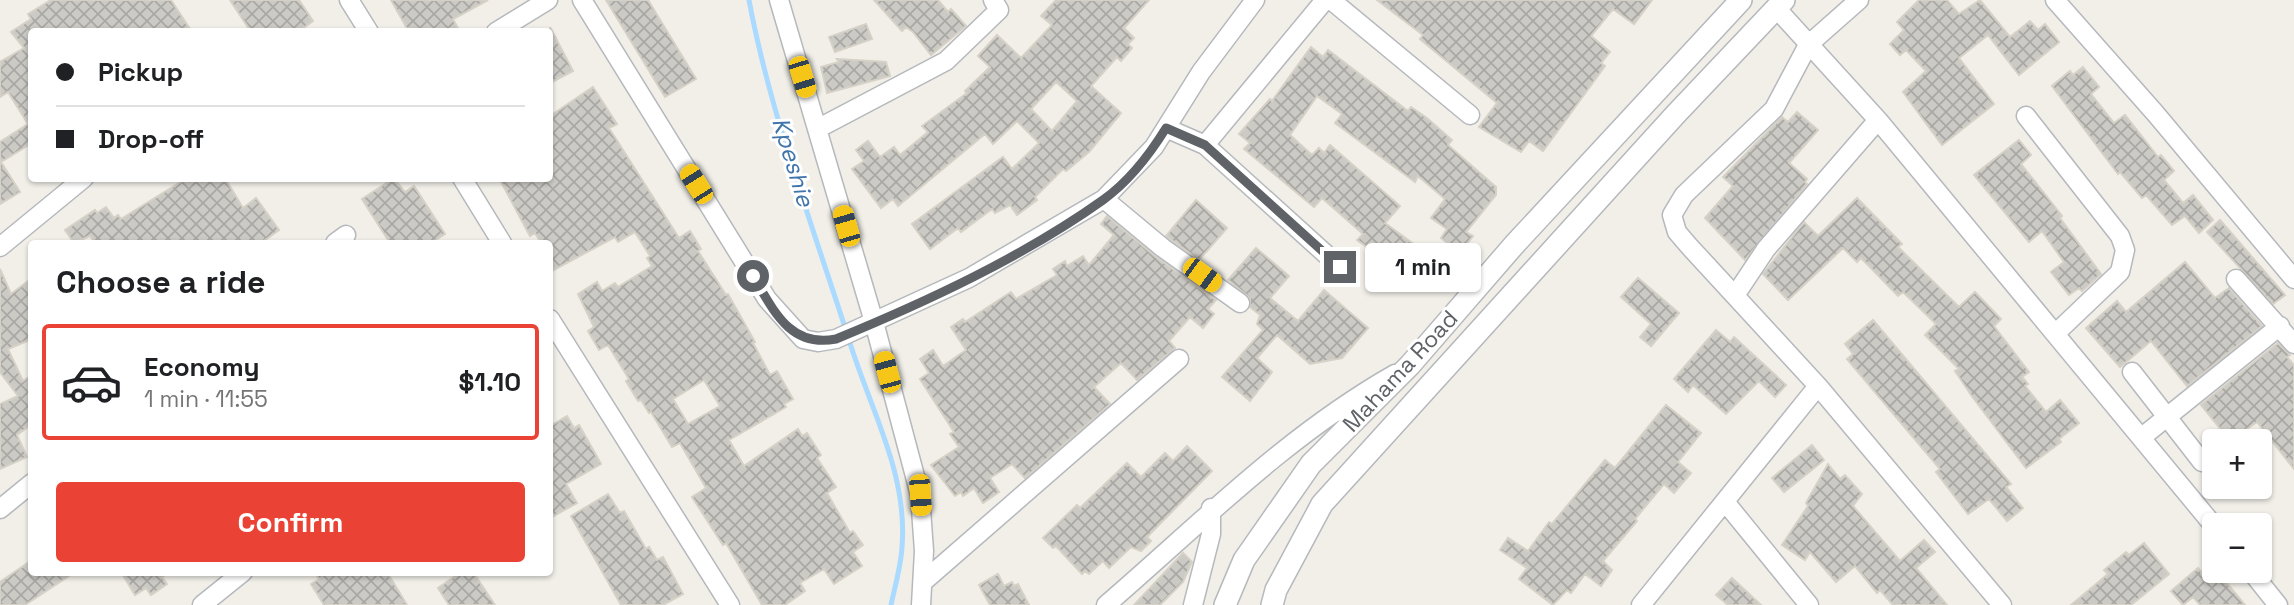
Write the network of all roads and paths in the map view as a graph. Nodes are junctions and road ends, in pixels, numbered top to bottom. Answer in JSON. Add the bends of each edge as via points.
{"nodes":[{"id":1,"x":349,"y":0,"type":"edge"},
{"id":2,"x":548,"y":0,"type":"edge"},
{"id":3,"x":582,"y":0,"type":"edge"},
{"id":4,"x":779,"y":0,"type":"edge"},
{"id":5,"x":993,"y":0,"type":"edge"},
{"id":6,"x":1255,"y":0,"type":"edge"},
{"id":7,"x":1325,"y":0,"type":"edge"},
{"id":8,"x":1331,"y":0,"type":"edge"},
{"id":9,"x":1741,"y":0,"type":"edge"},
{"id":10,"x":1859,"y":0,"type":"edge"},
{"id":11,"x":2055,"y":0,"type":"edge"},
{"id":12,"x":1780,"y":4,"type":"edge"},
{"id":13,"x":366,"y":28,"type":"edge"},
{"id":14,"x":502,"y":28,"type":"edge"},
{"id":15,"x":1808,"y":44,"type":"junction"},
{"id":16,"x":1471,"y":116,"type":"dead end"},
{"id":17,"x":2026,"y":116,"type":"dead end"},
{"id":18,"x":1878,"y":120,"type":"junction"},
{"id":19,"x":1166,"y":128,"type":"junction"},
{"id":20,"x":817,"y":129,"type":"junction"},
{"id":21,"x":1205,"y":145,"type":"junction"},
{"id":22,"x":80,"y":182,"type":"edge"},
{"id":23,"x":464,"y":182,"type":"edge"},
{"id":24,"x":1104,"y":199,"type":"junction"},
{"id":25,"x":500,"y":240,"type":"edge"},
{"id":26,"x":0,"y":247,"type":"edge"},
{"id":27,"x":1340,"y":267,"type":"dead end"},
{"id":28,"x":2236,"y":279,"type":"dead end"},
{"id":29,"x":2294,"y":279,"type":"edge"},
{"id":30,"x":1736,"y":294,"type":"junction"},
{"id":31,"x":1240,"y":303,"type":"dead end"},
{"id":32,"x":553,"y":324,"type":"edge"},
{"id":33,"x":868,"y":325,"type":"junction"},
{"id":34,"x":2280,"y":326,"type":"junction"},
{"id":35,"x":2056,"y":333,"type":"junction"},
{"id":36,"x":2294,"y":344,"type":"edge"},
{"id":37,"x":1179,"y":359,"type":"dead end"},
{"id":38,"x":1410,"y":365,"type":"junction"},
{"id":39,"x":2132,"y":372,"type":"dead end"},
{"id":40,"x":1818,"y":386,"type":"junction"},
{"id":41,"x":2168,"y":417,"type":"junction"},
{"id":42,"x":2142,"y":437,"type":"junction"},
{"id":43,"x":2202,"y":462,"type":"dead end"},
{"id":44,"x":28,"y":486,"type":"edge"},
{"id":45,"x":1726,"y":503,"type":"junction"},
{"id":46,"x":1211,"y":508,"type":"junction"},
{"id":47,"x":0,"y":509,"type":"edge"},
{"id":48,"x":2203,"y":513,"type":"edge"},
{"id":49,"x":238,"y":576,"type":"edge"},
{"id":50,"x":923,"y":582,"type":"junction"},
{"id":51,"x":2260,"y":583,"type":"edge"},
{"id":52,"x":202,"y":605,"type":"edge"},
{"id":53,"x":730,"y":605,"type":"edge"},
{"id":54,"x":922,"y":605,"type":"edge"},
{"id":55,"x":1106,"y":605,"type":"edge"},
{"id":56,"x":1193,"y":605,"type":"edge"},
{"id":57,"x":1225,"y":605,"type":"edge"},
{"id":58,"x":1272,"y":605,"type":"edge"},
{"id":59,"x":1641,"y":605,"type":"edge"},
{"id":60,"x":1809,"y":605,"type":"edge"},
{"id":61,"x":2002,"y":605,"type":"edge"},
{"id":62,"x":2278,"y":605,"type":"edge"}],
"edges":[{"from":1,"to":13,"type":"street"},
{"from":2,"to":14,"type":"street"},
{"from":3,"to":33,"type":"street","via":[[788,327],[803,339],[818,342]]},
{"from":4,"to":20,"type":"street"},
{"from":5,"to":20,"type":"street","via":[[999,10],[946,61]]},
{"from":6,"to":19,"type":"street"},
{"from":7,"to":21,"type":"street"},
{"from":8,"to":16,"type":"street"},
{"from":9,"to":38,"type":"street","name":"Mahama Road","via":[[1514,244]]},
{"from":10,"to":15,"type":"street"},
{"from":11,"to":29,"type":"street"},
{"from":12,"to":15,"type":"street"},
{"from":12,"to":58,"type":"street","name":"Mahama Road","via":[[1322,503]]},
{"from":15,"to":18,"type":"street"},
{"from":15,"to":30,"type":"street","via":[[1774,109],[1684,195],[1672,215],[1677,232]]},
{"from":17,"to":35,"type":"street","via":[[2120,236],[2125,250],[2120,272]]},
{"from":18,"to":30,"type":"street","via":[[1766,249]]},
{"from":18,"to":35,"type":"street"},
{"from":19,"to":21,"type":"street"},
{"from":19,"to":24,"type":"street","via":[[1138,166]]},
{"from":20,"to":33,"type":"street"},
{"from":21,"to":27,"type":"street"},
{"from":22,"to":26,"type":"street"},
{"from":23,"to":25,"type":"street"},
{"from":24,"to":31,"type":"street"},
{"from":24,"to":33,"type":"street","via":[[969,278]]},
{"from":28,"to":34,"type":"street"},
{"from":30,"to":40,"type":"street"},
{"from":32,"to":53,"type":"street"},
{"from":33,"to":50,"type":"street","via":[[920,495]]},
{"from":34,"to":36,"type":"street"},
{"from":34,"to":41,"type":"street"},
{"from":35,"to":42,"type":"street"},
{"from":37,"to":50,"type":"street"},
{"from":38,"to":46,"type":"street","via":[[1317,422]]},
{"from":38,"to":57,"type":"street","name":"Mahama Road","via":[[1311,464],[1244,560]]},
{"from":39,"to":41,"type":"street"},
{"from":40,"to":45,"type":"street"},
{"from":40,"to":61,"type":"street"},
{"from":41,"to":42,"type":"street"},
{"from":41,"to":43,"type":"street"},
{"from":42,"to":48,"type":"street"},
{"from":44,"to":47,"type":"street"},
{"from":45,"to":59,"type":"street"},
{"from":45,"to":60,"type":"street"},
{"from":46,"to":55,"type":"street"},
{"from":46,"to":56,"type":"street","via":[[1211,534]]},
{"from":49,"to":52,"type":"street"},
{"from":50,"to":54,"type":"street"},
{"from":51,"to":62,"type":"street"}]}
